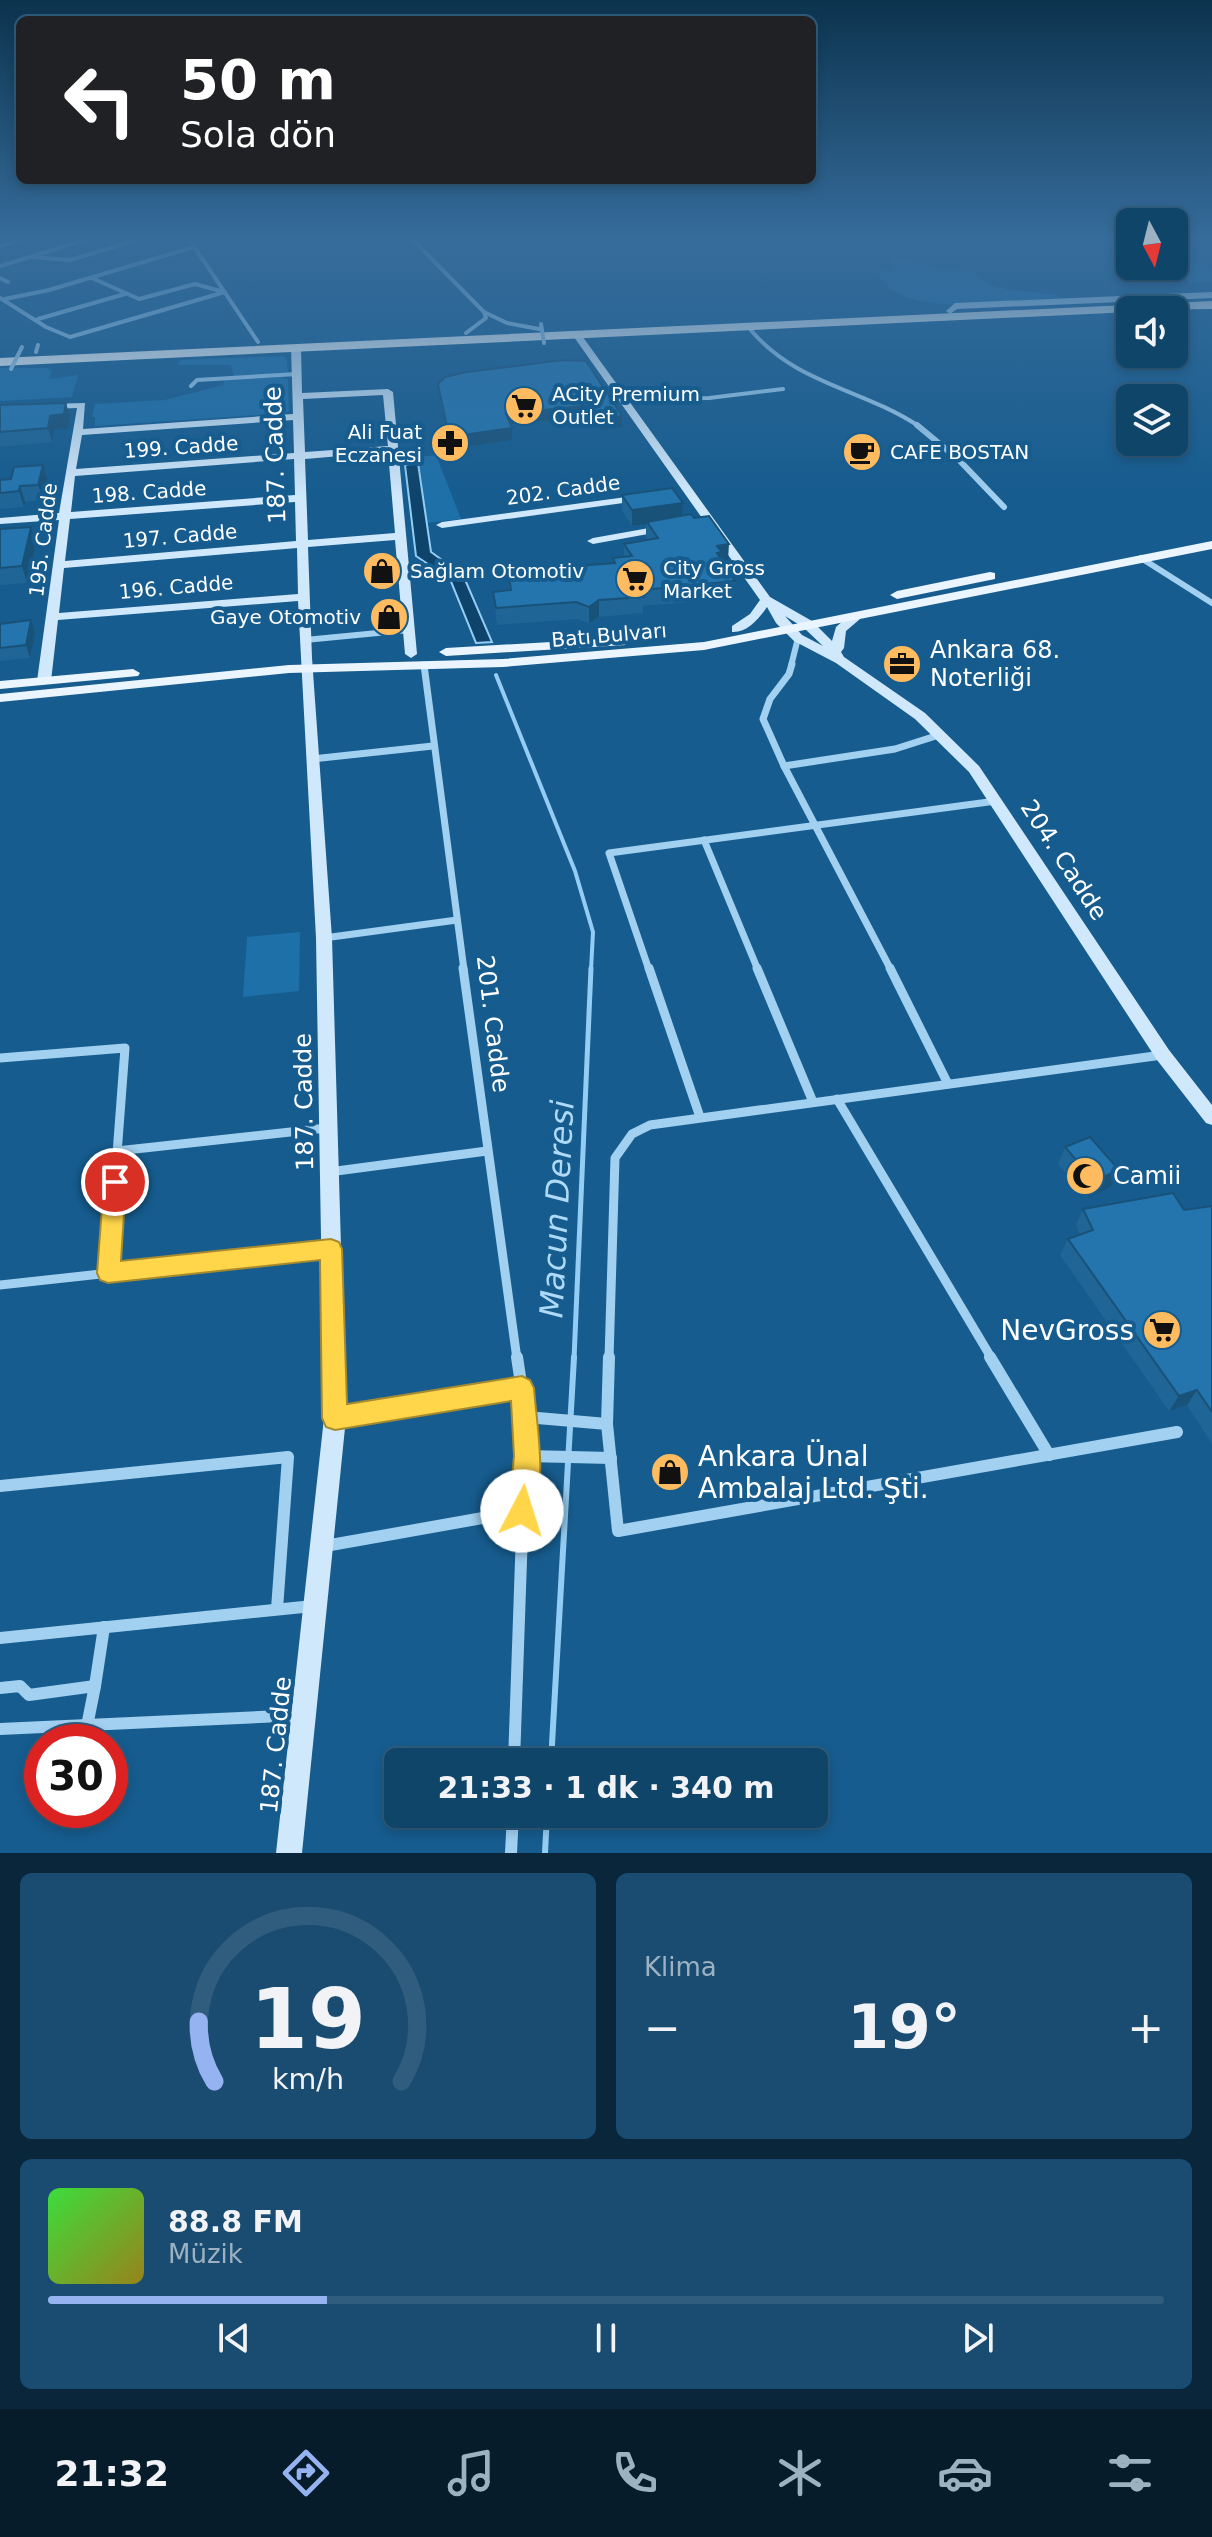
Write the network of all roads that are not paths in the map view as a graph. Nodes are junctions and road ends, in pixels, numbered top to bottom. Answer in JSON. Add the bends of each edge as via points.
{"nodes":[{"id":1,"x":44,"y":325,"type":"edge"},
{"id":2,"x":105,"y":325,"type":"edge"},
{"id":3,"x":247,"y":325,"type":"edge"},
{"id":4,"x":476,"y":325,"type":"edge"},
{"id":5,"x":527,"y":325,"type":"edge"},
{"id":6,"x":579,"y":325,"type":"edge"},
{"id":7,"x":791,"y":325,"type":"edge"},
{"id":8,"x":540,"y":327,"type":"junction"},
{"id":9,"x":749,"y":328,"type":"junction"},
{"id":10,"x":466,"y":333,"type":"junction"},
{"id":11,"x":577,"y":335,"type":"junction"},
{"id":12,"x":258,"y":342,"type":"junction"},
{"id":13,"x":544,"y":343,"type":"dead end"},
{"id":14,"x":22,"y":347,"type":"dead end"},
{"id":15,"x":296,"y":348,"type":"junction"},
{"id":16,"x":0,"y":353,"type":"edge"},
{"id":17,"x":34,"y":356,"type":"junction"},
{"id":18,"x":6,"y":365,"type":"edge"},
{"id":19,"x":297,"y":374,"type":"junction"},
{"id":20,"x":191,"y":386,"type":"dead end"},
{"id":21,"x":783,"y":389,"type":"dead end"},
{"id":22,"x":297,"y":396,"type":"junction"},
{"id":23,"x":624,"y":399,"type":"junction"},
{"id":24,"x":41,"y":407,"type":"edge"},
{"id":25,"x":298,"y":417,"type":"junction"},
{"id":26,"x":77,"y":432,"type":"junction"},
{"id":27,"x":391,"y":449,"type":"junction"},
{"id":28,"x":299,"y":457,"type":"junction"},
{"id":29,"x":70,"y":473,"type":"junction"},
{"id":30,"x":690,"y":491,"type":"junction"},
{"id":31,"x":674,"y":493,"type":"edge"},
{"id":32,"x":659,"y":496,"type":"edge"},
{"id":33,"x":301,"y":498,"type":"junction"},
{"id":34,"x":1004,"y":507,"type":"dead end"},
{"id":35,"x":64,"y":516,"type":"junction"},
{"id":36,"x":711,"y":520,"type":"junction"},
{"id":37,"x":0,"y":521,"type":"edge"},
{"id":38,"x":694,"y":523,"type":"edge"},
{"id":39,"x":442,"y":525,"type":"dead end"},
{"id":40,"x":679,"y":526,"type":"edge"},
{"id":41,"x":1212,"y":532,"type":"edge"},
{"id":42,"x":401,"y":536,"type":"junction"},
{"id":43,"x":593,"y":541,"type":"dead end"},
{"id":44,"x":302,"y":544,"type":"junction"},
{"id":45,"x":1212,"y":545,"type":"edge"},
{"id":46,"x":1141,"y":558,"type":"junction"},
{"id":47,"x":58,"y":565,"type":"junction"},
{"id":48,"x":304,"y":597,"type":"junction"},
{"id":49,"x":1212,"y":603,"type":"edge"},
{"id":50,"x":856,"y":616,"type":"junction"},
{"id":51,"x":52,"y":617,"type":"junction"},
{"id":52,"x":788,"y":620,"type":"junction"},
{"id":53,"x":736,"y":629,"type":"junction"},
{"id":54,"x":409,"y":630,"type":"junction"},
{"id":55,"x":411,"y":654,"type":"junction"},
{"id":56,"x":306,"y":655,"type":"junction"},
{"id":57,"x":838,"y":656,"type":"junction"},
{"id":58,"x":424,"y":665,"type":"junction"},
{"id":59,"x":44,"y":681,"type":"junction"},
{"id":60,"x":0,"y":685,"type":"edge"},
{"id":61,"x":0,"y":698,"type":"edge"},
{"id":62,"x":939,"y":735,"type":"junction"},
{"id":63,"x":433,"y":746,"type":"junction"},
{"id":64,"x":312,"y":759,"type":"junction"},
{"id":65,"x":784,"y":766,"type":"junction"},
{"id":66,"x":996,"y":801,"type":"junction"},
{"id":67,"x":817,"y":824,"type":"junction"},
{"id":68,"x":704,"y":840,"type":"junction"},
{"id":69,"x":457,"y":920,"type":"junction"},
{"id":70,"x":324,"y":938,"type":"junction"},
{"id":71,"x":1163,"y":1055,"type":"junction"},
{"id":72,"x":0,"y":1058,"type":"edge"},
{"id":73,"x":948,"y":1084,"type":"junction"},
{"id":74,"x":837,"y":1099,"type":"junction"},
{"id":75,"x":813,"y":1102,"type":"junction"},
{"id":76,"x":700,"y":1117,"type":"junction"},
{"id":77,"x":1212,"y":1118,"type":"edge"},
{"id":78,"x":328,"y":1128,"type":"junction"},
{"id":79,"x":117,"y":1151,"type":"junction"},
{"id":80,"x":487,"y":1151,"type":"junction"},
{"id":81,"x":329,"y":1172,"type":"junction"},
{"id":82,"x":331,"y":1249,"type":"junction"},
{"id":83,"x":108,"y":1273,"type":"junction"},
{"id":84,"x":0,"y":1285,"type":"edge"},
{"id":85,"x":522,"y":1388,"type":"junction"},
{"id":86,"x":526,"y":1417,"type":"junction"},
{"id":87,"x":335,"y":1418,"type":"junction"},
{"id":88,"x":607,"y":1424,"type":"junction"},
{"id":89,"x":1177,"y":1432,"type":"dead end"},
{"id":90,"x":1049,"y":1455,"type":"junction"},
{"id":91,"x":527,"y":1456,"type":"junction"},
{"id":92,"x":611,"y":1458,"type":"junction"},
{"id":93,"x":0,"y":1486,"type":"edge"},
{"id":94,"x":522,"y":1511,"type":"junction"},
{"id":95,"x":320,"y":1546,"type":"junction"},
{"id":96,"x":314,"y":1605,"type":"junction"},
{"id":97,"x":277,"y":1609,"type":"junction"},
{"id":98,"x":104,"y":1627,"type":"junction"},
{"id":99,"x":0,"y":1638,"type":"edge"},
{"id":100,"x":95,"y":1686,"type":"junction"},
{"id":101,"x":0,"y":1688,"type":"edge"},
{"id":102,"x":303,"y":1715,"type":"junction"},
{"id":103,"x":87,"y":1724,"type":"edge"},
{"id":104,"x":126,"y":1724,"type":"edge"},
{"id":105,"x":24,"y":1728,"type":"edge"},
{"id":106,"x":0,"y":1729,"type":"edge"},
{"id":107,"x":514,"y":1748,"type":"edge"},
{"id":108,"x":512,"y":1828,"type":"edge"},
{"id":109,"x":289,"y":1853,"type":"edge"},
{"id":110,"x":511,"y":1853,"type":"edge"}],
"edges":[{"from":1,"to":2,"type":"street","via":[[70,337]]},
{"from":3,"to":12,"type":"street"},
{"from":4,"to":10,"type":"street"},
{"from":5,"to":8,"type":"street"},
{"from":6,"to":8,"type":"highway"},
{"from":7,"to":9,"type":"highway"},
{"from":8,"to":10,"type":"highway"},
{"from":8,"to":13,"type":"street","bridge":true},
{"from":9,"to":11,"type":"highway"},
{"from":9,"to":34,"type":"street","via":[[800,374],[907,419],[952,453]]},
{"from":10,"to":12,"type":"highway"},
{"from":11,"to":15,"type":"highway"},
{"from":11,"to":23,"type":"street","name":"204. Cadde"},
{"from":12,"to":17,"type":"highway"},
{"from":14,"to":18,"type":"street","bridge":true},
{"from":15,"to":17,"type":"highway"},
{"from":15,"to":19,"type":"street","name":"187. Cadde"},
{"from":16,"to":17,"type":"highway"},
{"from":17,"to":18,"type":"highway"},
{"from":19,"to":20,"type":"street","via":[[197,380]]},
{"from":19,"to":22,"type":"street","name":"187. Cadde"},
{"from":21,"to":23,"type":"street","via":[[709,398]]},
{"from":22,"to":25,"type":"street","name":"187. Cadde"},
{"from":22,"to":27,"type":"street","via":[[387,390]]},
{"from":23,"to":30,"type":"street","name":"204. Cadde"},
{"from":24,"to":26,"type":"street","name":"195. Cadde","via":[[82,405]]},
{"from":25,"to":26,"type":"street"},
{"from":25,"to":28,"type":"street","name":"187. Cadde"},
{"from":26,"to":29,"type":"street","name":"195. Cadde"},
{"from":27,"to":28,"type":"street","name":"199. Cadde"},
{"from":27,"to":42,"type":"street"},
{"from":28,"to":29,"type":"street","name":"199. Cadde"},
{"from":28,"to":33,"type":"street","name":"187. Cadde"},
{"from":29,"to":35,"type":"street","name":"195. Cadde"},
{"from":30,"to":31,"type":"street"},
{"from":30,"to":36,"type":"street","name":"204. Cadde"},
{"from":32,"to":39,"type":"street","name":"202. Cadde"},
{"from":33,"to":35,"type":"street","name":"198. Cadde"},
{"from":33,"to":44,"type":"street","name":"187. Cadde"},
{"from":35,"to":37,"type":"street","name":"198. Cadde"},
{"from":35,"to":47,"type":"street","name":"195. Cadde"},
{"from":36,"to":38,"type":"street"},
{"from":36,"to":52,"type":"street","name":"204. Cadde"},
{"from":40,"to":43,"type":"street"},
{"from":41,"to":52,"type":"main road","name":"Batı Bulvarı"},
{"from":42,"to":44,"type":"street","name":"197. Cadde"},
{"from":42,"to":54,"type":"street"},
{"from":44,"to":47,"type":"street","name":"197. Cadde"},
{"from":44,"to":48,"type":"street","name":"187. Cadde"},
{"from":45,"to":46,"type":"main road","name":"Batı Bulvarı"},
{"from":46,"to":49,"type":"street"},
{"from":46,"to":50,"type":"main road","name":"Batı Bulvarı"},
{"from":47,"to":51,"type":"street","name":"195. Cadde"},
{"from":48,"to":51,"type":"street","name":"196. Cadde"},
{"from":48,"to":56,"type":"street","name":"187. Cadde"},
{"from":50,"to":52,"type":"main road","name":"Batı Bulvarı"},
{"from":50,"to":57,"type":"street","via":[[840,630]]},
{"from":51,"to":59,"type":"street","name":"195. Cadde"},
{"from":52,"to":53,"type":"main road","name":"Batı Bulvarı"},
{"from":52,"to":53,"type":"street","via":[[754,617]]},
{"from":52,"to":57,"type":"street","name":"204. Cadde"},
{"from":52,"to":58,"type":"main road","name":"Batı Bulvarı","via":[[678,649]]},
{"from":52,"to":65,"type":"street","via":[[789,674],[764,712]]},
{"from":53,"to":55,"type":"main road","name":"Batı Bulvarı"},
{"from":54,"to":55,"type":"street"},
{"from":54,"to":56,"type":"street"},
{"from":55,"to":56,"type":"main road","name":"Batı Bulvarı"},
{"from":56,"to":58,"type":"main road","name":"Batı Bulvarı"},
{"from":56,"to":59,"type":"main road","name":"Batı Bulvarı"},
{"from":56,"to":61,"type":"main road","name":"Batı Bulvarı"},
{"from":56,"to":64,"type":"street","name":"187. Cadde"},
{"from":57,"to":62,"type":"street","name":"204. Cadde"},
{"from":58,"to":63,"type":"street","name":"201. Cadde"},
{"from":59,"to":60,"type":"main road","name":"Batı Bulvarı"},
{"from":62,"to":65,"type":"street","via":[[876,752]]},
{"from":62,"to":66,"type":"street","name":"204. Cadde","via":[[974,769]]},
{"from":63,"to":64,"type":"street"},
{"from":63,"to":69,"type":"street","name":"201. Cadde"},
{"from":64,"to":70,"type":"street","name":"187. Cadde"},
{"from":65,"to":67,"type":"street"},
{"from":66,"to":67,"type":"street"},
{"from":66,"to":71,"type":"street","name":"204. Cadde"},
{"from":67,"to":68,"type":"street"},
{"from":67,"to":73,"type":"street"},
{"from":68,"to":75,"type":"street"},
{"from":68,"to":76,"type":"street","via":[[609,853]]},
{"from":69,"to":70,"type":"street"},
{"from":69,"to":80,"type":"street","name":"201. Cadde"},
{"from":70,"to":78,"type":"street","name":"187. Cadde"},
{"from":71,"to":73,"type":"street"},
{"from":71,"to":77,"type":"street","name":"204. Cadde"},
{"from":72,"to":79,"type":"street","via":[[125,1048]]},
{"from":73,"to":74,"type":"street"},
{"from":74,"to":75,"type":"street"},
{"from":74,"to":90,"type":"street"},
{"from":75,"to":76,"type":"street"},
{"from":76,"to":88,"type":"street","via":[[650,1125],[632,1134],[615,1158]]},
{"from":78,"to":79,"type":"street"},
{"from":78,"to":81,"type":"street","name":"187. Cadde"},
{"from":79,"to":83,"type":"street"},
{"from":80,"to":81,"type":"street"},
{"from":80,"to":85,"type":"street","name":"201. Cadde"},
{"from":81,"to":82,"type":"street","name":"187. Cadde"},
{"from":82,"to":83,"type":"street"},
{"from":82,"to":87,"type":"street","name":"187. Cadde"},
{"from":83,"to":84,"type":"street"},
{"from":85,"to":86,"type":"street","name":"201. Cadde"},
{"from":85,"to":87,"type":"street"},
{"from":86,"to":88,"type":"street"},
{"from":86,"to":91,"type":"street","name":"201. Cadde"},
{"from":87,"to":95,"type":"street","name":"187. Cadde"},
{"from":88,"to":92,"type":"street"},
{"from":89,"to":90,"type":"street"},
{"from":90,"to":92,"type":"street","via":[[618,1531]]},
{"from":91,"to":92,"type":"street"},
{"from":91,"to":94,"type":"street","name":"201. Cadde"},
{"from":93,"to":97,"type":"street","via":[[288,1457]]},
{"from":94,"to":95,"type":"street"},
{"from":94,"to":107,"type":"street","name":"201. Cadde"},
{"from":95,"to":96,"type":"street","name":"187. Cadde"},
{"from":96,"to":97,"type":"street"},
{"from":96,"to":102,"type":"street","name":"187. Cadde"},
{"from":97,"to":98,"type":"street"},
{"from":98,"to":99,"type":"street"},
{"from":98,"to":100,"type":"street"},
{"from":100,"to":101,"type":"street","via":[[29,1695],[20,1686]]},
{"from":100,"to":103,"type":"street"},
{"from":102,"to":104,"type":"street"},
{"from":102,"to":109,"type":"street","name":"187. Cadde"},
{"from":105,"to":106,"type":"street"},
{"from":108,"to":110,"type":"street"}]}
